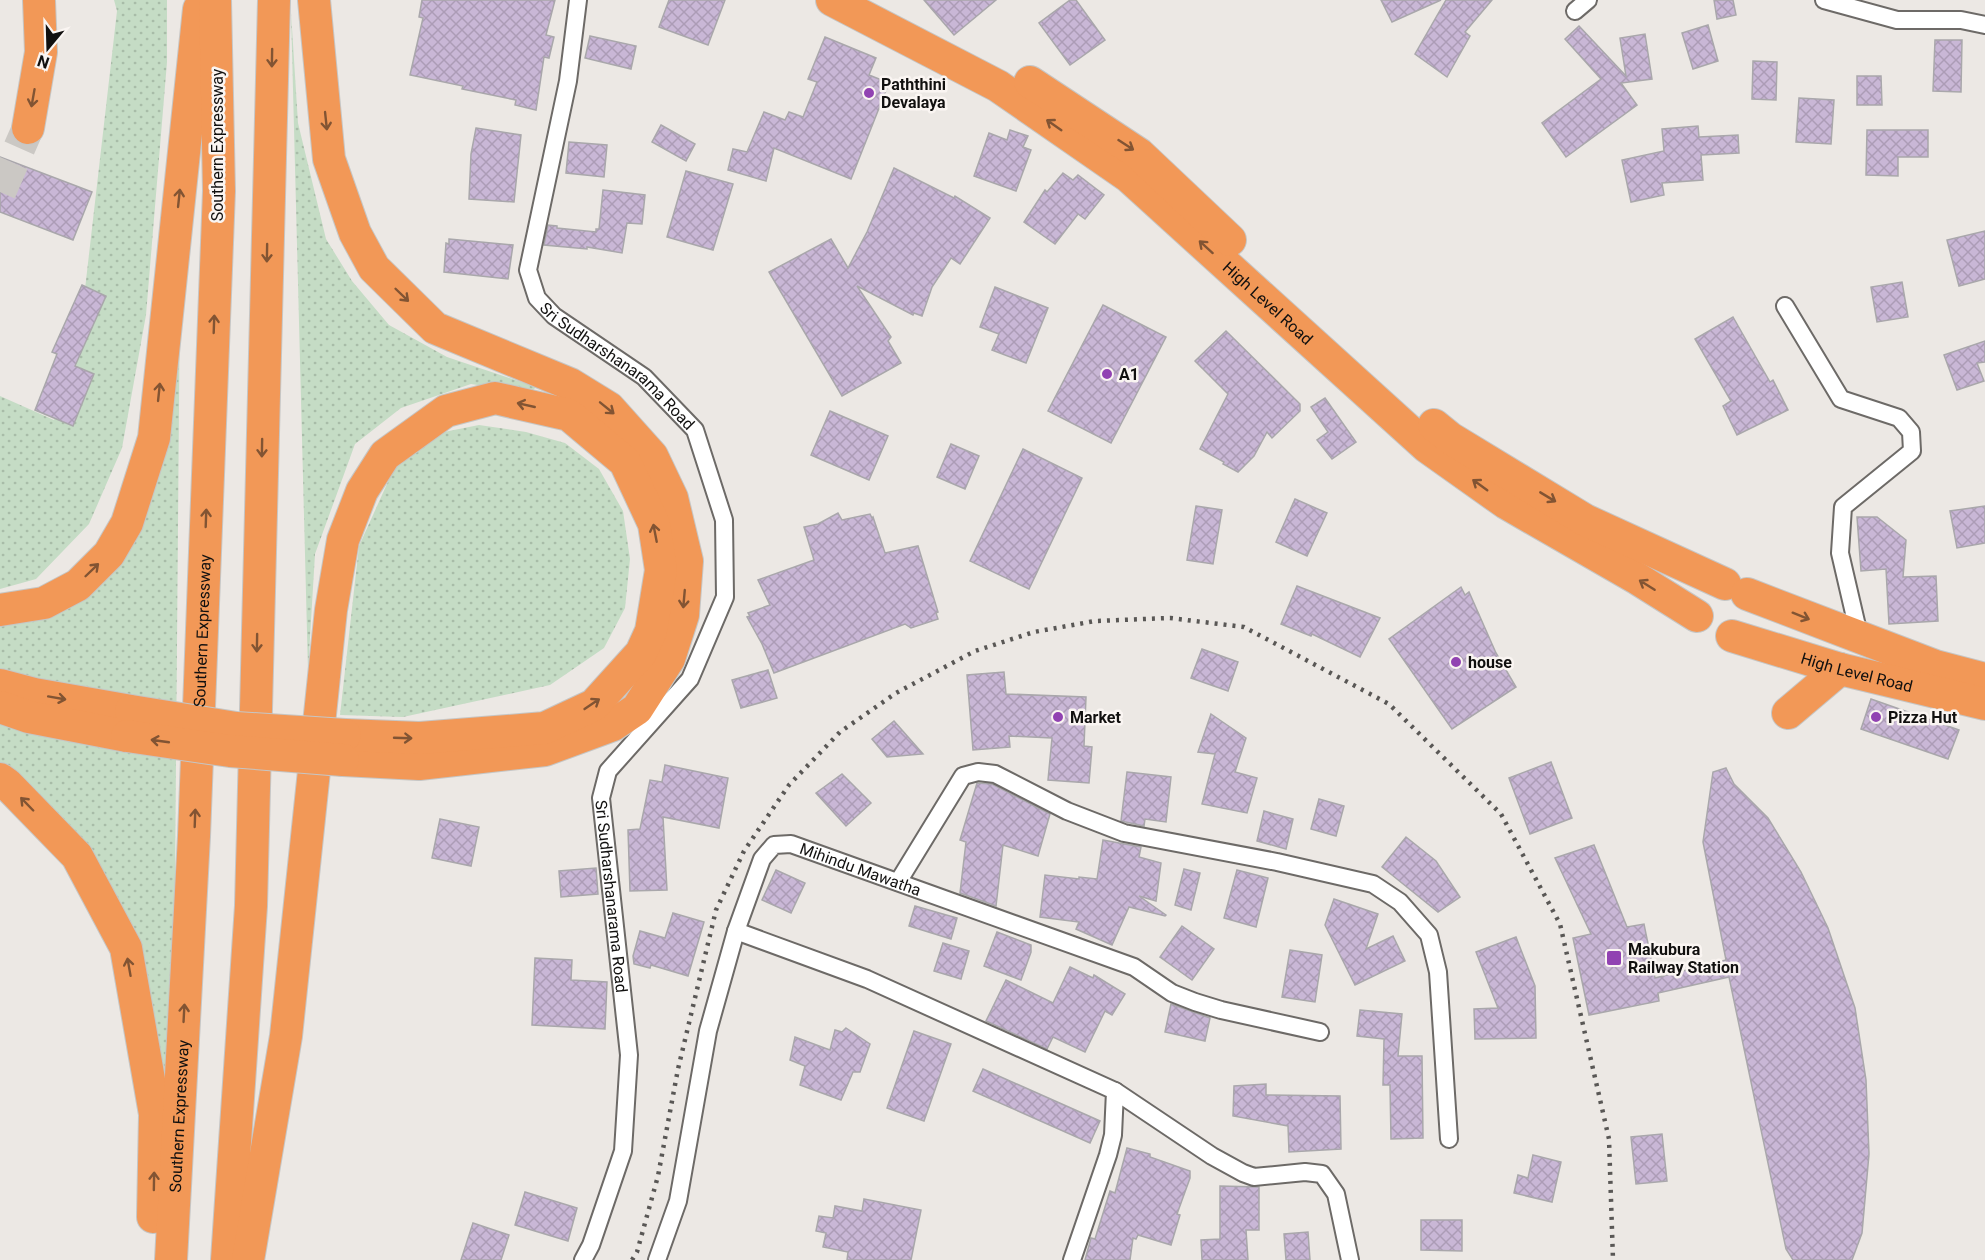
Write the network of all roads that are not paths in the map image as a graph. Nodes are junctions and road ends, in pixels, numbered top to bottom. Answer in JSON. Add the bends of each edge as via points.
{"nodes":[{"id":1,"x":200,"y":0,"type":"edge"},
{"id":2,"x":215,"y":0,"type":"edge"},
{"id":3,"x":274,"y":0,"type":"edge"},
{"id":4,"x":314,"y":0,"type":"edge"},
{"id":5,"x":578,"y":0,"type":"edge"},
{"id":6,"x":831,"y":0,"type":"edge"},
{"id":7,"x":876,"y":0,"type":"edge"},
{"id":8,"x":1824,"y":0,"type":"edge"},
{"id":9,"x":36,"y":9,"type":"edge"},
{"id":10,"x":1985,"y":25,"type":"edge"},
{"id":11,"x":28,"y":128,"type":"tunnel mouth"},
{"id":12,"x":1785,"y":306,"type":"dead end"},
{"id":13,"x":1736,"y":589,"type":"junction"},
{"id":14,"x":0,"y":610,"type":"edge"},
{"id":15,"x":1697,"y":616,"type":"junction"},
{"id":16,"x":1731,"y":636,"type":"junction"},
{"id":17,"x":1860,"y":639,"type":"junction"},
{"id":18,"x":1840,"y":669,"type":"junction"},
{"id":19,"x":1985,"y":679,"type":"edge"},
{"id":20,"x":0,"y":685,"type":"edge"},
{"id":21,"x":1985,"y":704,"type":"edge"},
{"id":22,"x":0,"y":707,"type":"edge"},
{"id":23,"x":1788,"y":713,"type":"dead end"},
{"id":24,"x":129,"y":724,"type":"junction"},
{"id":25,"x":344,"y":748,"type":"junction"},
{"id":26,"x":0,"y":779,"type":"edge"},
{"id":27,"x":898,"y":882,"type":"junction"},
{"id":28,"x":736,"y":931,"type":"junction"},
{"id":29,"x":1320,"y":1032,"type":"dead end"},
{"id":30,"x":1115,"y":1091,"type":"junction"},
{"id":31,"x":1449,"y":1139,"type":"dead end"},
{"id":32,"x":153,"y":1260,"type":"edge"},
{"id":33,"x":171,"y":1260,"type":"edge"},
{"id":34,"x":227,"y":1260,"type":"edge"},
{"id":35,"x":248,"y":1260,"type":"edge"},
{"id":36,"x":583,"y":1260,"type":"edge"},
{"id":37,"x":657,"y":1260,"type":"edge"},
{"id":38,"x":1072,"y":1260,"type":"edge"},
{"id":39,"x":1350,"y":1260,"type":"edge"}],
"edges":[{"from":14,"to":1,"type":"highway","one_way":true,"via":[[44,603],[78,585],[109,554],[127,523],[154,438]]},
{"from":33,"to":2,"type":"highway","name":"Southern Expressway","one_way":true,"via":[[194,836],[219,191]]},
{"from":3,"to":34,"type":"highway","one_way":true,"via":[[251,906]]},
{"from":4,"to":25,"type":"highway","one_way":true,"via":[[329,159],[355,233],[375,268],[435,328],[570,384],[609,408],[652,456],[672,498],[687,561],[683,615],[669,659],[637,709],[613,725],[545,750],[419,764]]},
{"from":5,"to":36,"type":"street","name":"Sri Sudharshanarama Road","via":[[568,81],[528,270],[537,298],[554,316],[644,377],[695,430],[724,520],[725,597],[690,679],[608,771],[601,798],[628,1055],[623,1151]]},
{"from":15,"to":6,"type":"highway","name":"High Level Road","one_way":true,"via":[[1506,503],[1427,447],[1128,176],[998,86]]},
{"from":7,"to":13,"type":"highway","name":"High Level Road","one_way":true,"via":[[1007,67],[1139,154],[1364,366],[1450,438],[1585,520]]},
{"from":8,"to":10,"type":"street","via":[[1897,20],[1960,20]]},
{"from":9,"to":11,"type":"highway","one_way":true,"via":[[41,52]]},
{"from":12,"to":17,"type":"street","via":[[1840,399],[1899,418],[1911,432],[1912,451],[1843,507],[1840,553]]},
{"from":13,"to":15,"type":"highway","via":[[1713,586],[1698,601]]},
{"from":13,"to":16,"type":"highway","via":[[1752,607],[1752,618],[1746,629]]},
{"from":13,"to":17,"type":"highway","name":"High Level Road","one_way":true},
{"from":15,"to":16,"type":"highway","via":[[1704,627],[1718,636]]},
{"from":16,"to":18,"type":"highway","name":"High Level Road"},
{"from":17,"to":19,"type":"highway","name":"High Level Road"},
{"from":18,"to":21,"type":"highway","name":"High Level Road"},
{"from":18,"to":23,"type":"highway"},
{"from":20,"to":24,"type":"highway","one_way":true},
{"from":22,"to":24,"type":"highway","via":[[28,717]]},
{"from":24,"to":25,"type":"highway","bridge":true,"via":[[237,728]]},
{"from":25,"to":35,"type":"highway","one_way":true,"via":[[545,728],[594,705],[641,653],[651,631],[661,570],[654,524],[625,462],[569,415],[495,398],[446,411],[385,455],[362,491],[343,540],[331,610],[286,1036]]},
{"from":32,"to":26,"type":"highway","one_way":true,"via":[[154,1114],[126,948],[77,856]]},
{"from":27,"to":28,"type":"street","name":"Mihindu Mawatha","via":[[791,844],[774,845],[762,859]]},
{"from":27,"to":29,"type":"street","name":"Mihindu Mawatha","via":[[1134,967],[1172,993],[1195,1002]]},
{"from":27,"to":31,"type":"street","via":[[963,776],[978,772],[995,774],[1067,811],[1124,833],[1373,884],[1400,902],[1429,935],[1438,972]]},
{"from":28,"to":30,"type":"street","via":[[867,979]]},
{"from":28,"to":37,"type":"street","name":"Mihindu Mawatha","via":[[708,1031],[678,1201]]},
{"from":30,"to":38,"type":"street","via":[[1113,1136]]},
{"from":30,"to":39,"type":"street","via":[[1243,1173],[1254,1177],[1322,1174],[1336,1194]]}]}
